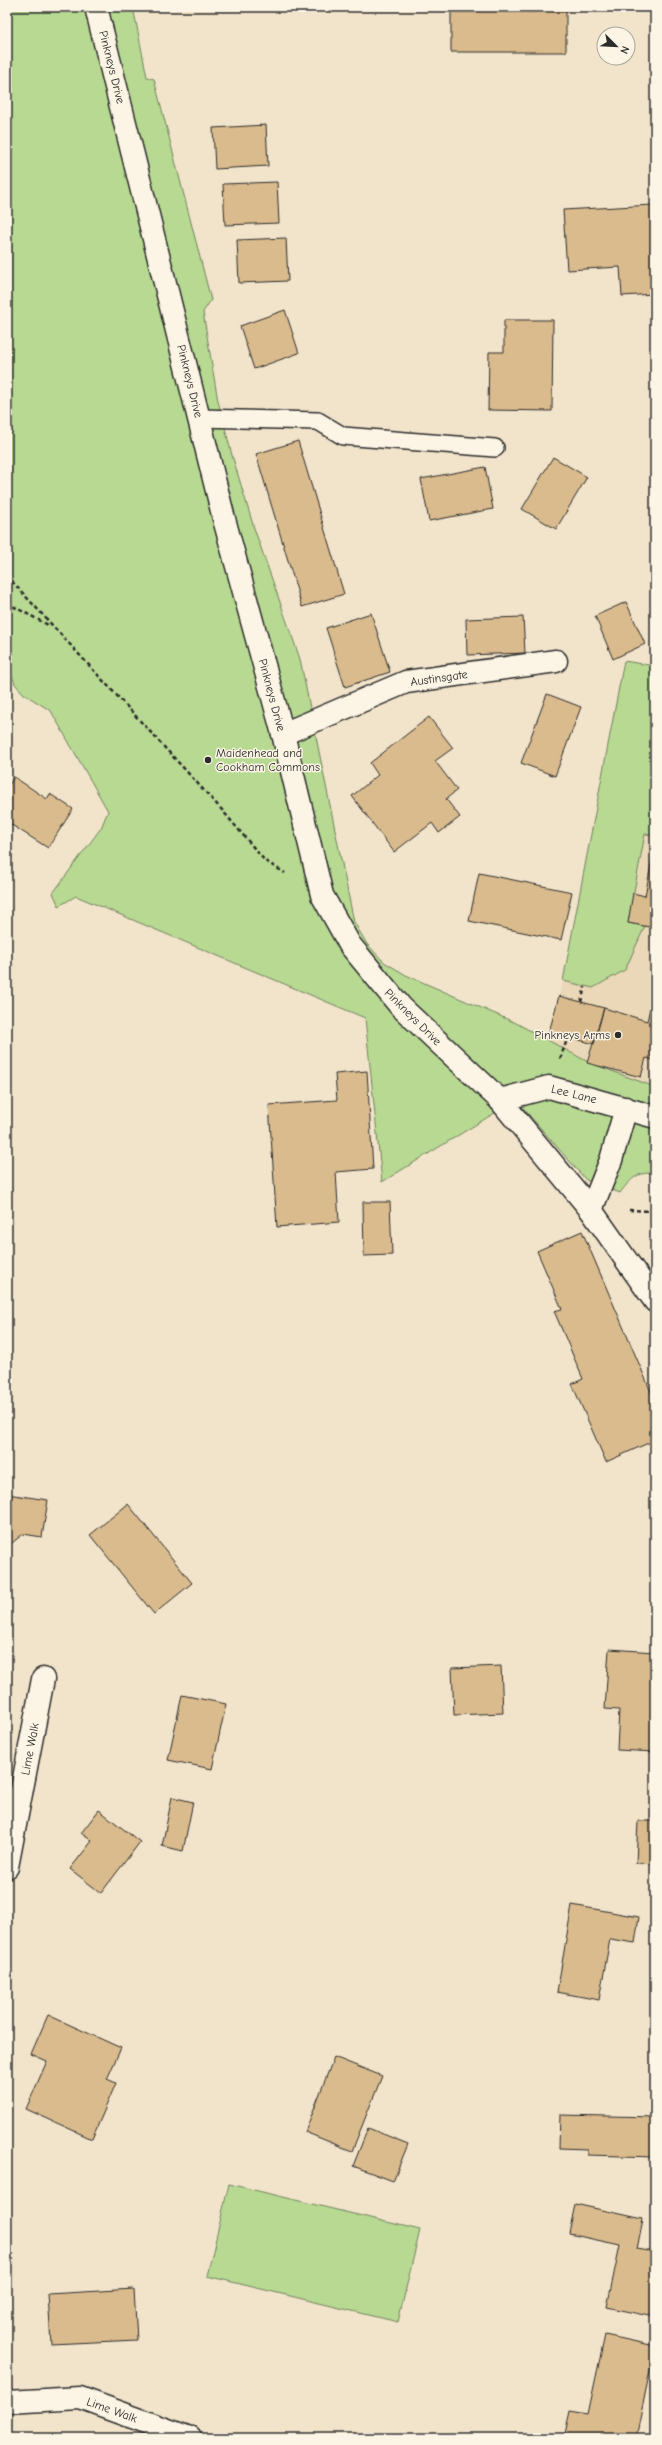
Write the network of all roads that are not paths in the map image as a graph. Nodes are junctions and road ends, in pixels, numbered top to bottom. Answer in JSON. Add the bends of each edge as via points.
{"nodes":[{"id":1,"x":96,"y":7,"type":"edge"},
{"id":2,"x":199,"y":418,"type":"junction"},
{"id":3,"x":495,"y":448,"type":"dead end"},
{"id":4,"x":556,"y":661,"type":"dead end"},
{"id":5,"x":283,"y":734,"type":"junction"},
{"id":6,"x":500,"y":1100,"type":"junction"},
{"id":7,"x":626,"y":1108,"type":"junction"},
{"id":8,"x":655,"y":1118,"type":"edge"},
{"id":9,"x":591,"y":1210,"type":"junction"},
{"id":10,"x":655,"y":1300,"type":"edge"},
{"id":11,"x":43,"y":1678,"type":"dead end"},
{"id":12,"x":7,"y":1867,"type":"edge"},
{"id":13,"x":7,"y":2402,"type":"edge"},
{"id":14,"x":190,"y":2438,"type":"edge"}],
"edges":[{"from":1,"to":2,"type":"street","name":"Pinkneys Drive"},
{"from":2,"to":3,"type":"lane","via":[[318,421],[343,436]]},
{"from":2,"to":5,"type":"street","name":"Pinkneys Drive"},
{"from":4,"to":5,"type":"street","name":"Austinsgate","via":[[406,682]]},
{"from":5,"to":6,"type":"street","name":"Pinkneys Drive","via":[[322,895],[350,945],[401,1008]]},
{"from":6,"to":7,"type":"street","name":"Lee Lane","via":[[549,1087]]},
{"from":6,"to":9,"type":"street","name":"Pinkneys Drive"},
{"from":7,"to":8,"type":"street","name":"Lee Lane"},
{"from":7,"to":9,"type":"street","via":[[611,1160]]},
{"from":9,"to":10,"type":"street","name":"Pinkneys Drive"},
{"from":11,"to":12,"type":"street","name":"Lime Walk"},
{"from":13,"to":14,"type":"street","name":"Lime Walk","via":[[80,2398]]}]}
